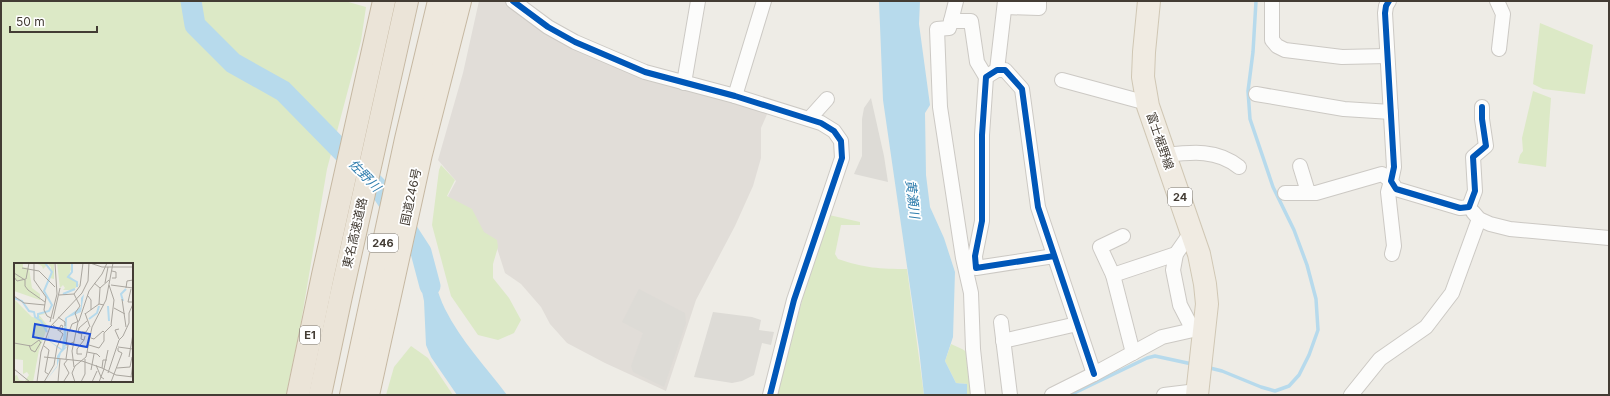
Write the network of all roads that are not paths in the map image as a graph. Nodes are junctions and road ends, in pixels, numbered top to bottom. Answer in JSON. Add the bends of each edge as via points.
{"nodes":[{"id":1,"x":384,"y":1,"type":"edge"},
{"id":2,"x":407,"y":1,"type":"edge"},
{"id":3,"x":439,"y":1,"type":"edge"},
{"id":4,"x":460,"y":1,"type":"edge"},
{"id":5,"x":513,"y":1,"type":"edge"},
{"id":6,"x":698,"y":1,"type":"edge"},
{"id":7,"x":764,"y":1,"type":"edge"},
{"id":8,"x":956,"y":1,"type":"edge"},
{"id":9,"x":1039,"y":1,"type":"edge"},
{"id":10,"x":1149,"y":1,"type":"edge"},
{"id":11,"x":1272,"y":1,"type":"edge"},
{"id":12,"x":1390,"y":1,"type":"edge"},
{"id":13,"x":1497,"y":1,"type":"edge"},
{"id":14,"x":1005,"y":4,"type":"edge"},
{"id":15,"x":951,"y":21,"type":"junction"},
{"id":16,"x":1499,"y":49,"type":"dead end"},
{"id":17,"x":1387,"y":56,"type":"junction"},
{"id":18,"x":992,"y":74,"type":"junction"},
{"id":19,"x":1062,"y":80,"type":"dead end"},
{"id":20,"x":684,"y":83,"type":"junction"},
{"id":21,"x":1256,"y":94,"type":"dead end"},
{"id":22,"x":735,"y":96,"type":"junction"},
{"id":23,"x":827,"y":99,"type":"dead end"},
{"id":24,"x":1147,"y":104,"type":"junction"},
{"id":25,"x":1482,"y":107,"type":"dead end"},
{"id":26,"x":1391,"y":112,"type":"junction"},
{"id":27,"x":809,"y":120,"type":"junction"},
{"id":28,"x":414,"y":146,"type":"junction"},
{"id":29,"x":1165,"y":156,"type":"junction"},
{"id":30,"x":1300,"y":166,"type":"dead end"},
{"id":31,"x":1239,"y":168,"type":"dead end"},
{"id":32,"x":1391,"y":181,"type":"junction"},
{"id":33,"x":1308,"y":192,"type":"junction"},
{"id":34,"x":1285,"y":193,"type":"dead end"},
{"id":35,"x":1469,"y":207,"type":"junction"},
{"id":36,"x":1479,"y":219,"type":"junction"},
{"id":37,"x":1192,"y":231,"type":"junction"},
{"id":38,"x":1123,"y":236,"type":"dead end"},
{"id":39,"x":1609,"y":238,"type":"edge"},
{"id":40,"x":1176,"y":254,"type":"junction"},
{"id":41,"x":1392,"y":254,"type":"dead end"},
{"id":42,"x":1054,"y":256,"type":"junction"},
{"id":43,"x":976,"y":268,"type":"junction"},
{"id":44,"x":1113,"y":275,"type":"junction"},
{"id":45,"x":969,"y":282,"type":"junction"},
{"id":46,"x":1001,"y":322,"type":"dead end"},
{"id":47,"x":1077,"y":324,"type":"junction"},
{"id":48,"x":1198,"y":332,"type":"junction"},
{"id":49,"x":1003,"y":341,"type":"junction"},
{"id":50,"x":369,"y":350,"type":"junction"},
{"id":51,"x":1133,"y":353,"type":"junction"},
{"id":52,"x":1094,"y":374,"type":"junction"},
{"id":53,"x":1197,"y":393,"type":"edge"},
{"id":54,"x":298,"y":395,"type":"edge"},
{"id":55,"x":320,"y":395,"type":"edge"},
{"id":56,"x":351,"y":395,"type":"edge"},
{"id":57,"x":368,"y":395,"type":"edge"},
{"id":58,"x":770,"y":395,"type":"edge"},
{"id":59,"x":978,"y":395,"type":"edge"},
{"id":60,"x":1010,"y":395,"type":"edge"},
{"id":61,"x":1052,"y":395,"type":"edge"},
{"id":62,"x":1164,"y":395,"type":"edge"},
{"id":63,"x":1351,"y":395,"type":"edge"}],
"edges":[{"from":1,"to":54,"type":"highway","name":"東名高速道路","number":"E1","via":[[322,275]]},
{"from":2,"to":55,"type":"highway","name":"東名高速道路","number":"E1"},
{"from":3,"to":28,"type":"highway","name":"国道246号","number":"246"},
{"from":4,"to":28,"type":"highway","name":"国道246号","number":"246"},
{"from":5,"to":20,"type":"street","via":[[575,42],[645,72]]},
{"from":6,"to":20,"type":"street"},
{"from":7,"to":22,"type":"street"},
{"from":8,"to":15,"type":"street"},
{"from":9,"to":14,"type":"street","via":[[1039,8]]},
{"from":10,"to":24,"type":"main road","name":"富士裾野線","number":"24","via":[[1143,71]]},
{"from":11,"to":17,"type":"street","via":[[1272,40],[1285,50],[1342,57]]},
{"from":12,"to":17,"type":"street","via":[[1385,13]]},
{"from":13,"to":16,"type":"street","via":[[1503,14]]},
{"from":14,"to":18,"type":"street"},
{"from":15,"to":18,"type":"street","via":[[971,21],[977,62]]},
{"from":15,"to":45,"type":"street","via":[[949,28],[937,29],[940,107]]},
{"from":17,"to":26,"type":"street"},
{"from":18,"to":42,"type":"street","via":[[1005,70],[1022,89],[1038,207]]},
{"from":18,"to":43,"type":"street","via":[[982,135],[982,221],[975,256]]},
{"from":19,"to":24,"type":"street"},
{"from":20,"to":22,"type":"street"},
{"from":21,"to":26,"type":"street","via":[[1344,109]]},
{"from":22,"to":27,"type":"street"},
{"from":23,"to":27,"type":"street"},
{"from":24,"to":29,"type":"main road","name":"富士裾野線","number":"24"},
{"from":25,"to":35,"type":"street","via":[[1486,146],[1473,157],[1475,191]]},
{"from":26,"to":32,"type":"street","via":[[1394,167]]},
{"from":27,"to":58,"type":"street","via":[[821,123],[834,131],[841,141],[842,158],[794,300]]},
{"from":28,"to":50,"type":"highway","name":"国道246号","number":"246"},
{"from":29,"to":31,"type":"street","via":[[1222,156]]},
{"from":29,"to":37,"type":"main road","name":"富士裾野線","number":"24"},
{"from":30,"to":33,"type":"street"},
{"from":32,"to":33,"type":"street","via":[[1382,174],[1316,193]]},
{"from":32,"to":35,"type":"street","via":[[1396,189],[1460,208]]},
{"from":32,"to":41,"type":"street","via":[[1388,192],[1394,246]]},
{"from":33,"to":34,"type":"street"},
{"from":35,"to":36,"type":"street"},
{"from":36,"to":39,"type":"street","via":[[1510,228]]},
{"from":36,"to":63,"type":"street","via":[[1452,293],[1426,327],[1380,360]]},
{"from":37,"to":40,"type":"street"},
{"from":37,"to":48,"type":"main road","name":"富士裾野線","number":"24","via":[[1199,254],[1207,304]]},
{"from":38,"to":44,"type":"street","via":[[1100,247]]},
{"from":40,"to":44,"type":"street"},
{"from":40,"to":48,"type":"street","via":[[1173,270],[1180,305]]},
{"from":42,"to":43,"type":"street"},
{"from":42,"to":47,"type":"street"},
{"from":43,"to":45,"type":"street"},
{"from":44,"to":51,"type":"street"},
{"from":45,"to":59,"type":"street"},
{"from":46,"to":49,"type":"street"},
{"from":47,"to":49,"type":"street"},
{"from":47,"to":52,"type":"street"},
{"from":48,"to":51,"type":"street","via":[[1162,337]]},
{"from":48,"to":53,"type":"main road","name":"富士裾野線","number":"24"},
{"from":49,"to":60,"type":"street"},
{"from":50,"to":56,"type":"highway","name":"国道246号","number":"246"},
{"from":50,"to":57,"type":"highway","name":"国道246号","number":"246"},
{"from":51,"to":52,"type":"street"},
{"from":52,"to":61,"type":"street"},
{"from":53,"to":62,"type":"street"}]}
